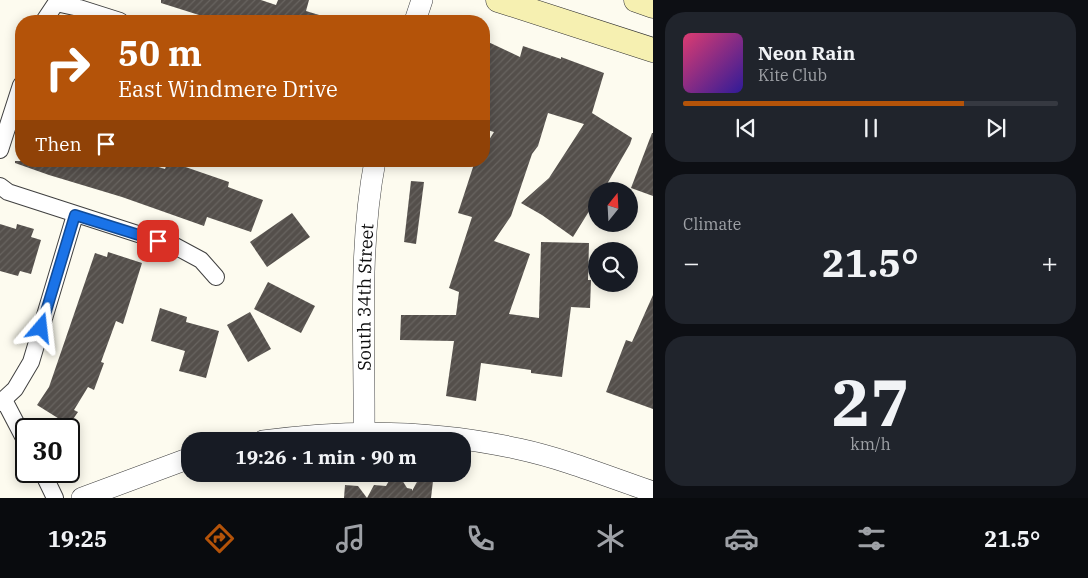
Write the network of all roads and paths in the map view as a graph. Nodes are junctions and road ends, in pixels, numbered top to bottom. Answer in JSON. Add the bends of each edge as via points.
{"nodes":[{"id":1,"x":422,"y":0,"type":"edge"},
{"id":2,"x":498,"y":0,"type":"edge"},
{"id":3,"x":636,"y":0,"type":"edge"},
{"id":4,"x":653,"y":6,"type":"edge"},
{"id":5,"x":48,"y":15,"type":"edge"},
{"id":6,"x":101,"y":15,"type":"edge"},
{"id":7,"x":417,"y":15,"type":"edge"},
{"id":8,"x":653,"y":50,"type":"edge"},
{"id":9,"x":15,"y":104,"type":"edge"},
{"id":10,"x":0,"y":150,"type":"edge"},
{"id":11,"x":374,"y":167,"type":"edge"},
{"id":12,"x":0,"y":186,"type":"edge"},
{"id":13,"x":75,"y":215,"type":"junction"},
{"id":14,"x":216,"y":277,"type":"dead end"},
{"id":15,"x":2,"y":401,"type":"edge"},
{"id":16,"x":15,"y":423,"type":"edge"},
{"id":17,"x":364,"y":432,"type":"edge"},
{"id":18,"x":471,"y":441,"type":"edge"},
{"id":19,"x":181,"y":461,"type":"edge"},
{"id":20,"x":48,"y":483,"type":"edge"},
{"id":21,"x":653,"y":492,"type":"edge"},
{"id":22,"x":55,"y":498,"type":"edge"},
{"id":23,"x":82,"y":498,"type":"edge"}],
"edges":[{"from":1,"to":7,"type":"street"},
{"from":2,"to":8,"type":"main road"},
{"from":3,"to":4,"type":"main road"},
{"from":5,"to":6,"type":"street","via":[[56,3]]},
{"from":9,"to":10,"type":"street"},
{"from":11,"to":17,"type":"street","name":"South 34th Street","via":[[366,220]]},
{"from":12,"to":13,"type":"street","via":[[8,192]]},
{"from":13,"to":14,"type":"street","via":[[175,246],[201,260]]},
{"from":13,"to":15,"type":"street","via":[[31,362],[15,389]]},
{"from":15,"to":16,"type":"street"},
{"from":18,"to":21,"type":"street","via":[[520,449]]},
{"from":19,"to":23,"type":"street"},
{"from":20,"to":22,"type":"street"}]}
